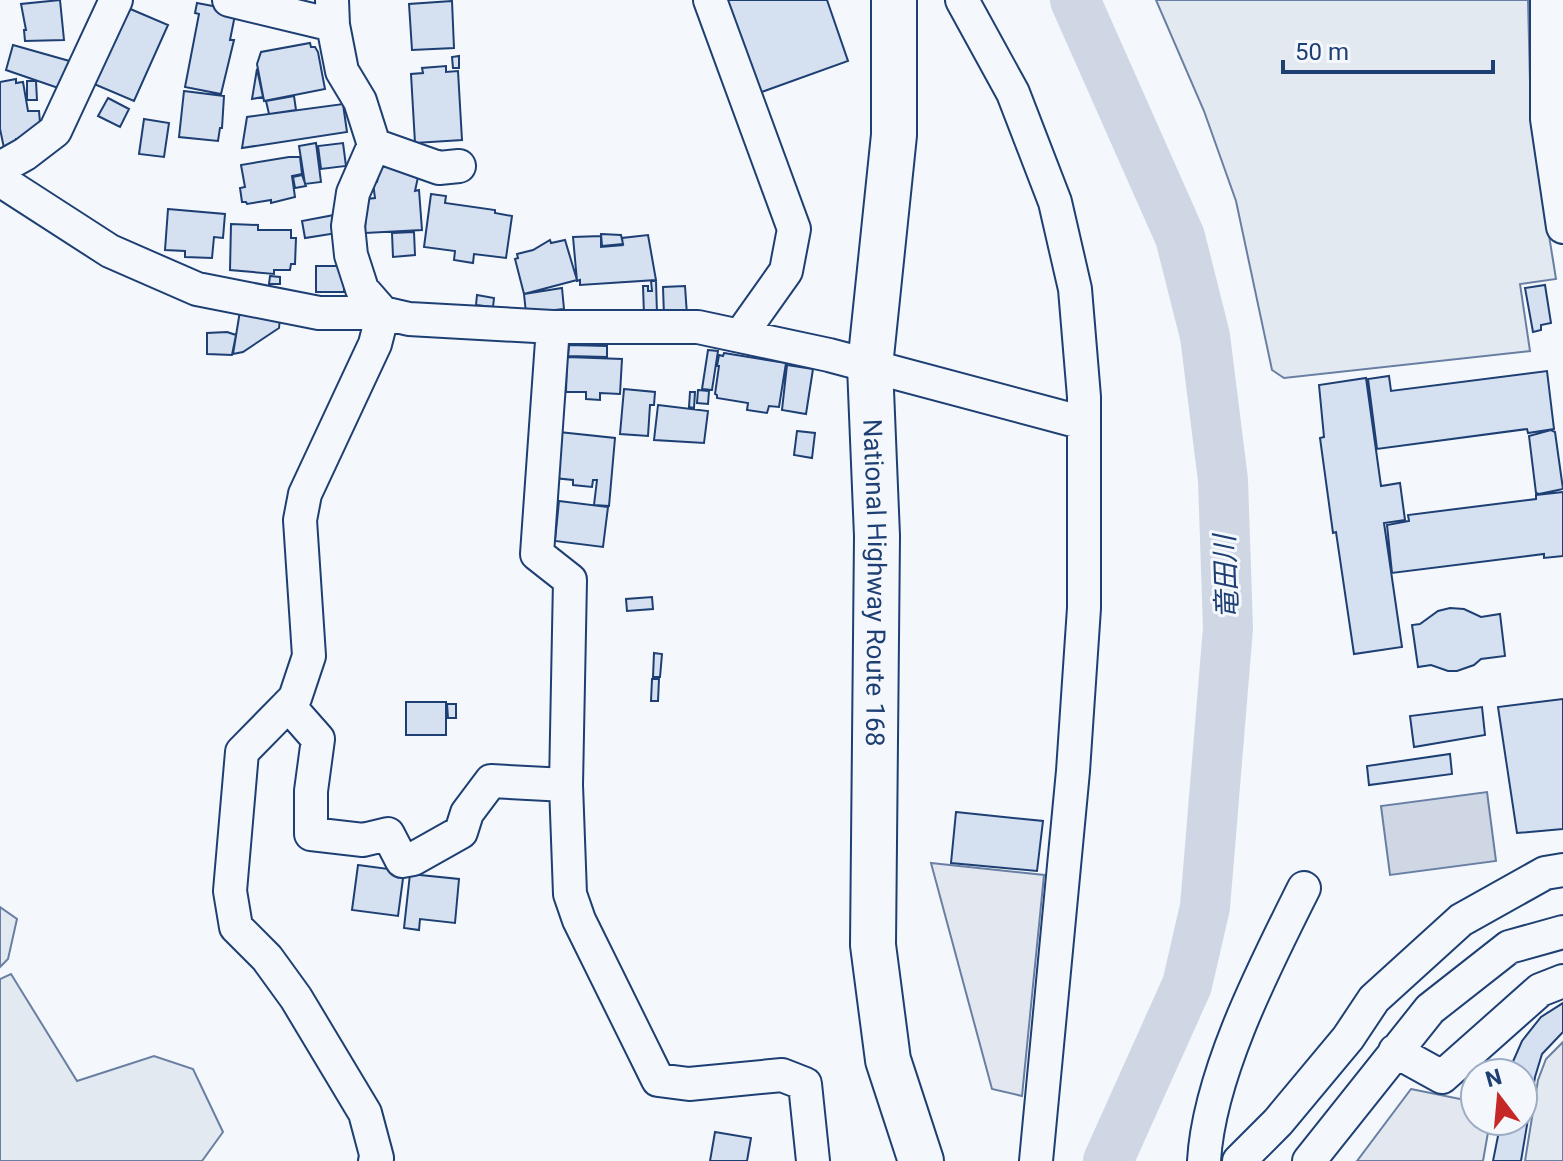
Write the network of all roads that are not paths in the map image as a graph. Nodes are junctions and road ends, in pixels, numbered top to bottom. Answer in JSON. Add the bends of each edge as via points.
{"nodes":[{"id":1,"x":116,"y":0,"type":"edge"},
{"id":2,"x":229,"y":0,"type":"edge"},
{"id":3,"x":710,"y":0,"type":"edge"},
{"id":4,"x":894,"y":0,"type":"edge"},
{"id":5,"x":962,"y":0,"type":"edge"},
{"id":6,"x":1547,"y":0,"type":"edge"},
{"id":7,"x":333,"y":13,"type":"edge"},
{"id":8,"x":374,"y":145,"type":"junction"},
{"id":9,"x":459,"y":166,"type":"dead end"},
{"id":10,"x":0,"y":168,"type":"edge"},
{"id":11,"x":0,"y":180,"type":"edge"},
{"id":12,"x":1563,"y":227,"type":"edge"},
{"id":13,"x":383,"y":313,"type":"junction"},
{"id":14,"x":553,"y":327,"type":"junction"},
{"id":15,"x":740,"y":336,"type":"junction"},
{"id":16,"x":870,"y":366,"type":"junction"},
{"id":17,"x":1084,"y":423,"type":"junction"},
{"id":18,"x":288,"y":705,"type":"junction"},
{"id":19,"x":566,"y":785,"type":"junction"},
{"id":20,"x":1563,"y":870,"type":"edge"},
{"id":21,"x":1304,"y":888,"type":"dead end"},
{"id":22,"x":1563,"y":932,"type":"edge"},
{"id":23,"x":1563,"y":981,"type":"edge"},
{"id":24,"x":1395,"y":1051,"type":"junction"},
{"id":25,"x":375,"y":1161,"type":"edge"},
{"id":26,"x":813,"y":1161,"type":"edge"},
{"id":27,"x":921,"y":1161,"type":"edge"},
{"id":28,"x":1036,"y":1161,"type":"edge"},
{"id":29,"x":1204,"y":1161,"type":"edge"},
{"id":30,"x":1239,"y":1161,"type":"edge"},
{"id":31,"x":1309,"y":1161,"type":"edge"}],
"edges":[{"from":1,"to":10,"type":"street","via":[[55,131]]},
{"from":2,"to":7,"type":"street"},
{"from":3,"to":15,"type":"street","via":[[794,229],[786,271]]},
{"from":4,"to":16,"type":"highway","name":"National Highway Route 168","via":[[894,135]]},
{"from":5,"to":17,"type":"street","via":[[1013,93],[1055,202],[1075,289]]},
{"from":6,"to":12,"type":"street","via":[[1547,119]]},
{"from":7,"to":8,"type":"street","via":[[342,71],[360,101]]},
{"from":8,"to":9,"type":"street","via":[[439,168]]},
{"from":8,"to":13,"type":"street","via":[[353,193],[348,226],[362,289]]},
{"from":11,"to":13,"type":"street","via":[[110,251],[197,289],[319,313]]},
{"from":13,"to":14,"type":"street"},
{"from":13,"to":18,"type":"street","via":[[375,344],[305,494],[300,520],[309,656]]},
{"from":14,"to":15,"type":"street","via":[[698,327]]},
{"from":14,"to":19,"type":"street","via":[[537,554],[570,580]]},
{"from":15,"to":16,"type":"street"},
{"from":16,"to":17,"type":"street"},
{"from":16,"to":27,"type":"highway","name":"National Highway Route 168","via":[[877,536],[873,945],[888,1060]]},
{"from":17,"to":28,"type":"street","via":[[1084,608]]},
{"from":18,"to":19,"type":"street","via":[[318,739],[311,834],[363,840],[388,834],[402,861],[461,832],[467,813],[491,781]]},
{"from":18,"to":25,"type":"street","via":[[242,752],[230,891],[236,927],[296,998],[365,1113]]},
{"from":19,"to":26,"type":"street","via":[[570,894],[658,1080],[689,1084],[782,1075],[805,1084]]},
{"from":20,"to":30,"type":"street","via":[[1545,873],[1461,920],[1374,999],[1278,1122]]},
{"from":21,"to":29,"type":"street","via":[[1259,978],[1226,1067]]},
{"from":22,"to":24,"type":"street","via":[[1509,947],[1430,1009]]},
{"from":23,"to":24,"type":"street","via":[[1540,990],[1442,1077]]},
{"from":24,"to":31,"type":"street"}]}
